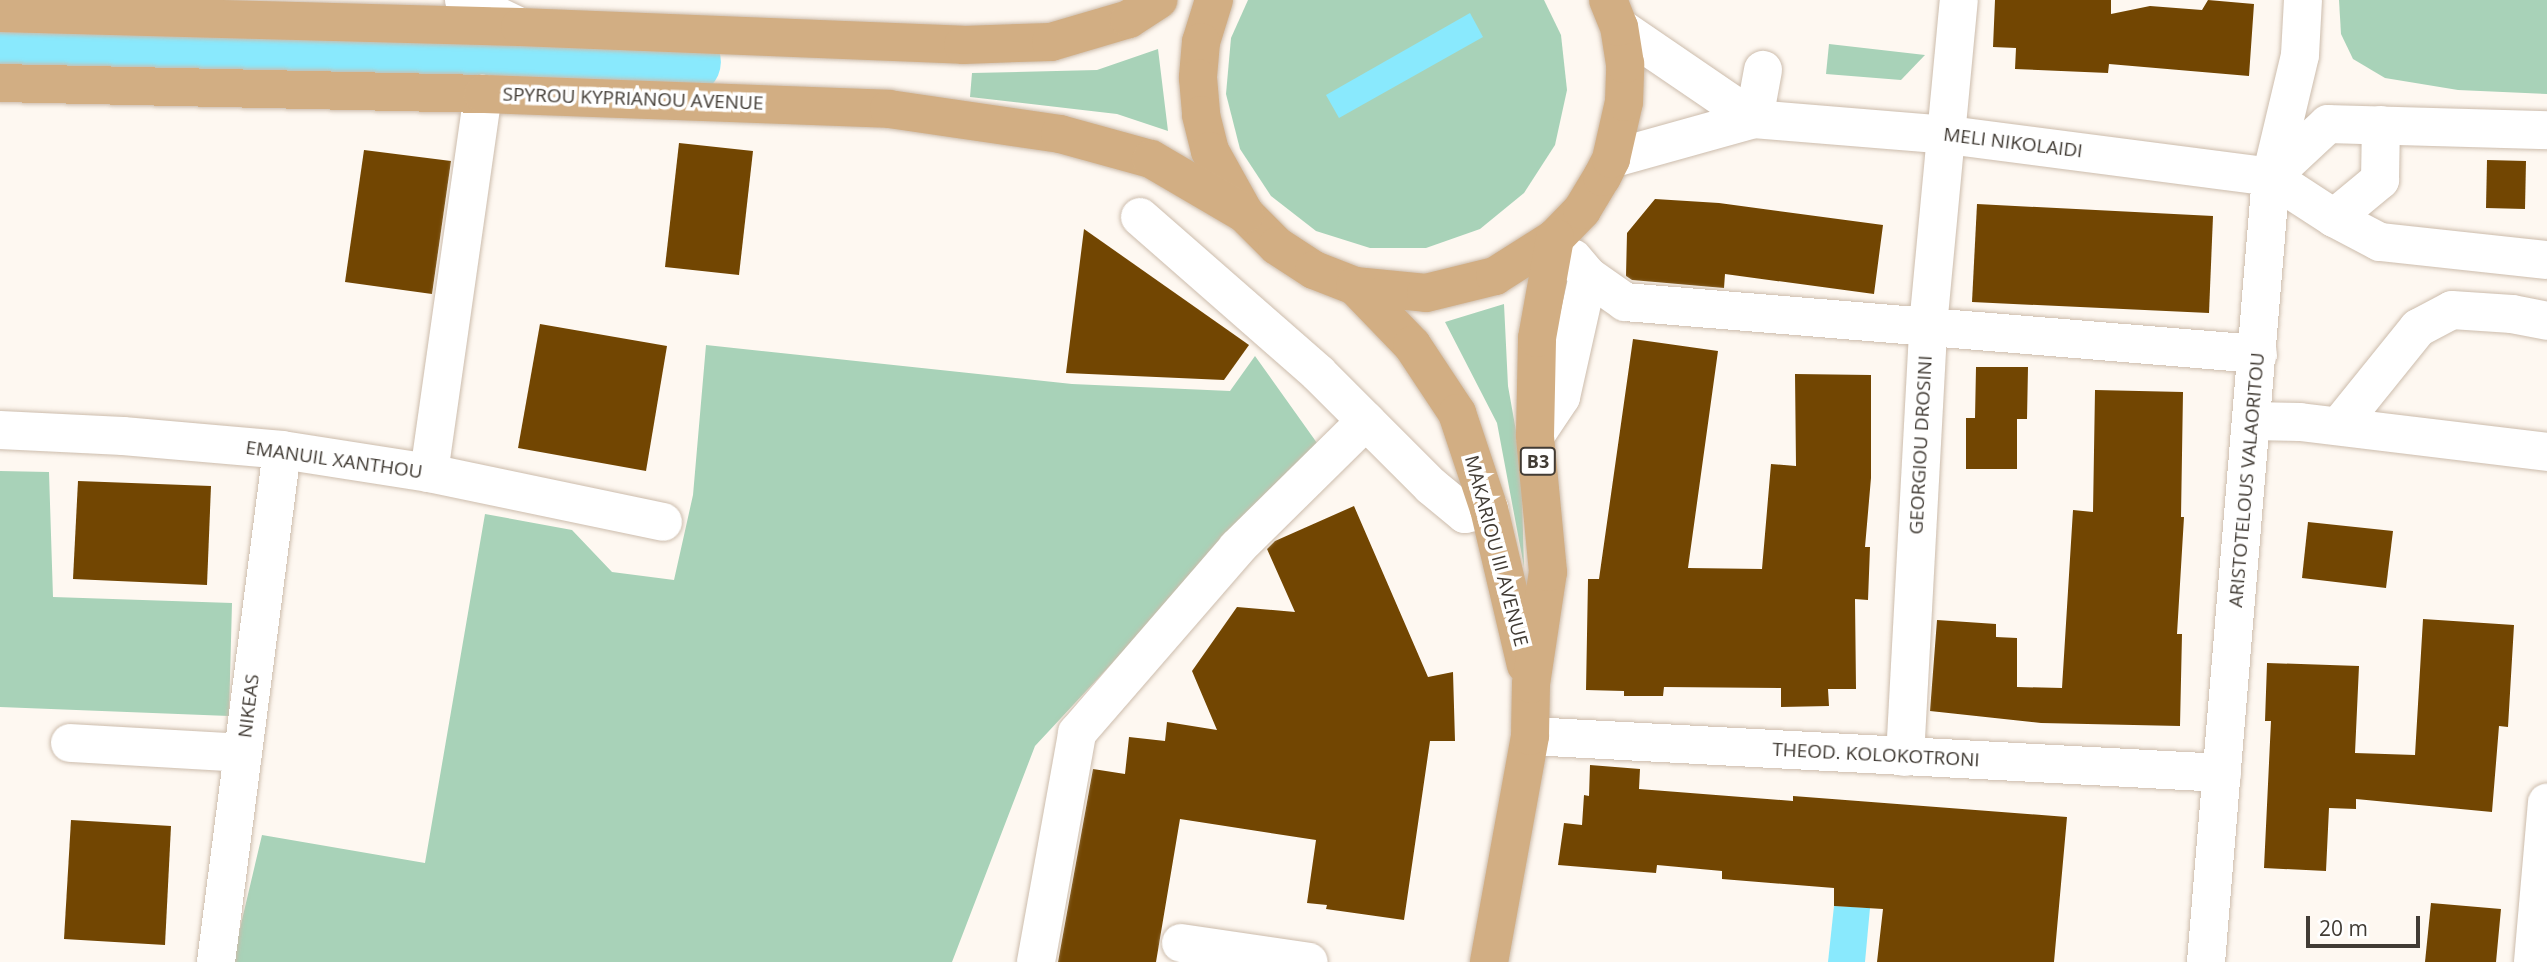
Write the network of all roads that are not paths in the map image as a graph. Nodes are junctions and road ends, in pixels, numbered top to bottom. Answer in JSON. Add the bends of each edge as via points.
{"nodes":[{"id":1,"x":464,"y":0,"type":"edge"},
{"id":2,"x":1158,"y":0,"type":"edge"},
{"id":3,"x":1214,"y":0,"type":"edge"},
{"id":4,"x":1959,"y":0,"type":"edge"},
{"id":5,"x":2304,"y":0,"type":"edge"},
{"id":6,"x":0,"y":13,"type":"edge"},
{"id":7,"x":1614,"y":13,"type":"edge"},
{"id":8,"x":520,"y":27,"type":"junction"},
{"id":9,"x":1763,"y":70,"type":"dead end"},
{"id":10,"x":0,"y":83,"type":"edge"},
{"id":11,"x":483,"y":94,"type":"junction"},
{"id":12,"x":1754,"y":119,"type":"junction"},
{"id":13,"x":2381,"y":125,"type":"junction"},
{"id":14,"x":2547,"y":130,"type":"edge"},
{"id":15,"x":1948,"y":135,"type":"junction"},
{"id":16,"x":1611,"y":159,"type":"junction"},
{"id":17,"x":2271,"y":177,"type":"junction"},
{"id":18,"x":1245,"y":214,"type":"junction"},
{"id":19,"x":1140,"y":217,"type":"dead end"},
{"id":20,"x":2334,"y":218,"type":"junction"},
{"id":21,"x":2547,"y":233,"type":"edge"},
{"id":22,"x":1555,"y":238,"type":"junction"},
{"id":23,"x":2547,"y":260,"type":"edge"},
{"id":24,"x":1588,"y":276,"type":"junction"},
{"id":25,"x":1355,"y":286,"type":"junction"},
{"id":26,"x":2547,"y":321,"type":"edge"},
{"id":27,"x":1928,"y":326,"type":"junction"},
{"id":28,"x":2258,"y":354,"type":"junction"},
{"id":29,"x":1366,"y":421,"type":"junction"},
{"id":30,"x":2252,"y":421,"type":"junction"},
{"id":31,"x":2339,"y":426,"type":"junction"},
{"id":32,"x":0,"y":430,"type":"edge"},
{"id":33,"x":1535,"y":436,"type":"junction"},
{"id":34,"x":282,"y":450,"type":"junction"},
{"id":35,"x":2547,"y":452,"type":"edge"},
{"id":36,"x":429,"y":473,"type":"junction"},
{"id":37,"x":1489,"y":509,"type":"junction"},
{"id":38,"x":663,"y":522,"type":"dead end"},
{"id":39,"x":1531,"y":684,"type":"junction"},
{"id":40,"x":1530,"y":736,"type":"junction"},
{"id":41,"x":70,"y":743,"type":"dead end"},
{"id":42,"x":243,"y":753,"type":"junction"},
{"id":43,"x":1905,"y":757,"type":"junction"},
{"id":44,"x":2222,"y":773,"type":"junction"},
{"id":45,"x":2547,"y":803,"type":"edge"},
{"id":46,"x":2543,"y":884,"type":"edge"},
{"id":47,"x":1181,"y":943,"type":"dead end"},
{"id":48,"x":216,"y":962,"type":"edge"},
{"id":49,"x":1036,"y":962,"type":"edge"},
{"id":50,"x":1309,"y":962,"type":"edge"},
{"id":51,"x":1489,"y":962,"type":"edge"},
{"id":52,"x":2206,"y":962,"type":"edge"},
{"id":53,"x":2533,"y":962,"type":"edge"}],
"edges":[{"from":1,"to":8,"type":"street"},
{"from":2,"to":8,"type":"main road","via":[[1129,19],[1051,42],[963,45]]},
{"from":3,"to":18,"type":"main road","number":"B3","via":[[1201,42],[1201,115],[1210,151]]},
{"from":4,"to":15,"type":"street","name":"GEORGIOU DROSINI"},
{"from":5,"to":17,"type":"street","name":"ARISTOTELOUS VALAORITOU","via":[[2300,55]]},
{"from":6,"to":8,"type":"main road"},
{"from":7,"to":12,"type":"street","name":"MELI NIKOLAIDI"},
{"from":7,"to":16,"type":"main road","number":"B3","via":[[1625,64],[1624,102]]},
{"from":9,"to":12,"type":"street"},
{"from":10,"to":11,"type":"main road","name":"SPYROU KYPRIANOU AVENUE"},
{"from":11,"to":18,"type":"main road","name":"SPYROU KYPRIANOU AVENUE","via":[[889,109],[1060,134],[1151,159]]},
{"from":11,"to":36,"type":"street"},
{"from":12,"to":15,"type":"street","name":"MELI NIKOLAIDI"},
{"from":12,"to":16,"type":"street","name":"MELI NIKOLAIDI"},
{"from":13,"to":14,"type":"street"},
{"from":13,"to":17,"type":"street","via":[[2328,124]]},
{"from":13,"to":20,"type":"street","via":[[2380,180]]},
{"from":15,"to":17,"type":"street","name":"MELI NIKOLAIDI"},
{"from":15,"to":27,"type":"street","name":"GEORGIOU DROSINI"},
{"from":16,"to":22,"type":"main road","number":"B3","via":[[1582,210]]},
{"from":17,"to":20,"type":"street"},
{"from":17,"to":28,"type":"street","name":"ARISTOTELOUS VALAORITOU"},
{"from":18,"to":25,"type":"main road","number":"B3","via":[[1277,246],[1314,270]]},
{"from":19,"to":29,"type":"street"},
{"from":20,"to":21,"type":"street"},
{"from":20,"to":23,"type":"street","via":[[2380,242]]},
{"from":22,"to":24,"type":"street"},
{"from":22,"to":25,"type":"main road","number":"B3","via":[[1495,276],[1426,293]]},
{"from":22,"to":33,"type":"main road","name":"MAKARIOU III AVENUE","number":"B3","via":[[1537,338]]},
{"from":24,"to":27,"type":"street","via":[[1625,302]]},
{"from":24,"to":33,"type":"street","via":[[1561,397]]},
{"from":25,"to":37,"type":"main road","name":"MAKARIOU III AVENUE","number":"B3","via":[[1412,345],[1457,413]]},
{"from":26,"to":31,"type":"street","via":[[2452,310],[2440,316],[2417,328]]},
{"from":27,"to":28,"type":"street"},
{"from":27,"to":43,"type":"street","name":"GEORGIOU DROSINI"},
{"from":28,"to":30,"type":"street","name":"ARISTOTELOUS VALAORITOU"},
{"from":29,"to":37,"type":"street","via":[[1465,514]]},
{"from":29,"to":49,"type":"street","via":[[1237,548],[1077,733]]},
{"from":30,"to":31,"type":"street"},
{"from":30,"to":44,"type":"street","name":"ARISTOTELOUS VALAORITOU"},
{"from":31,"to":35,"type":"street"},
{"from":32,"to":34,"type":"street","name":"EMANUIL XANTHOU"},
{"from":33,"to":39,"type":"main road","name":"MAKARIOU III AVENUE","number":"B3","via":[[1548,572]]},
{"from":34,"to":36,"type":"street","name":"EMANUIL XANTHOU"},
{"from":34,"to":42,"type":"street","name":"NIKEAS"},
{"from":36,"to":38,"type":"street","name":"EMANUIL XANTHOU"},
{"from":37,"to":39,"type":"main road","name":"MAKARIOU III AVENUE","number":"B3"},
{"from":39,"to":40,"type":"main road","name":"MAKARIOU III AVENUE","number":"B3"},
{"from":40,"to":43,"type":"street","name":"THEOD. KOLOKOTRONI"},
{"from":40,"to":51,"type":"main road","name":"MAKARIOU III AVENUE","number":"B3"},
{"from":41,"to":42,"type":"street"},
{"from":42,"to":48,"type":"street","name":"NIKEAS"},
{"from":43,"to":44,"type":"street","name":"THEOD. KOLOKOTRONI"},
{"from":44,"to":52,"type":"street","name":"ARISTOTELOUS VALAORITOU"},
{"from":45,"to":46,"type":"street"},
{"from":46,"to":53,"type":"street"},
{"from":47,"to":50,"type":"street"}]}
